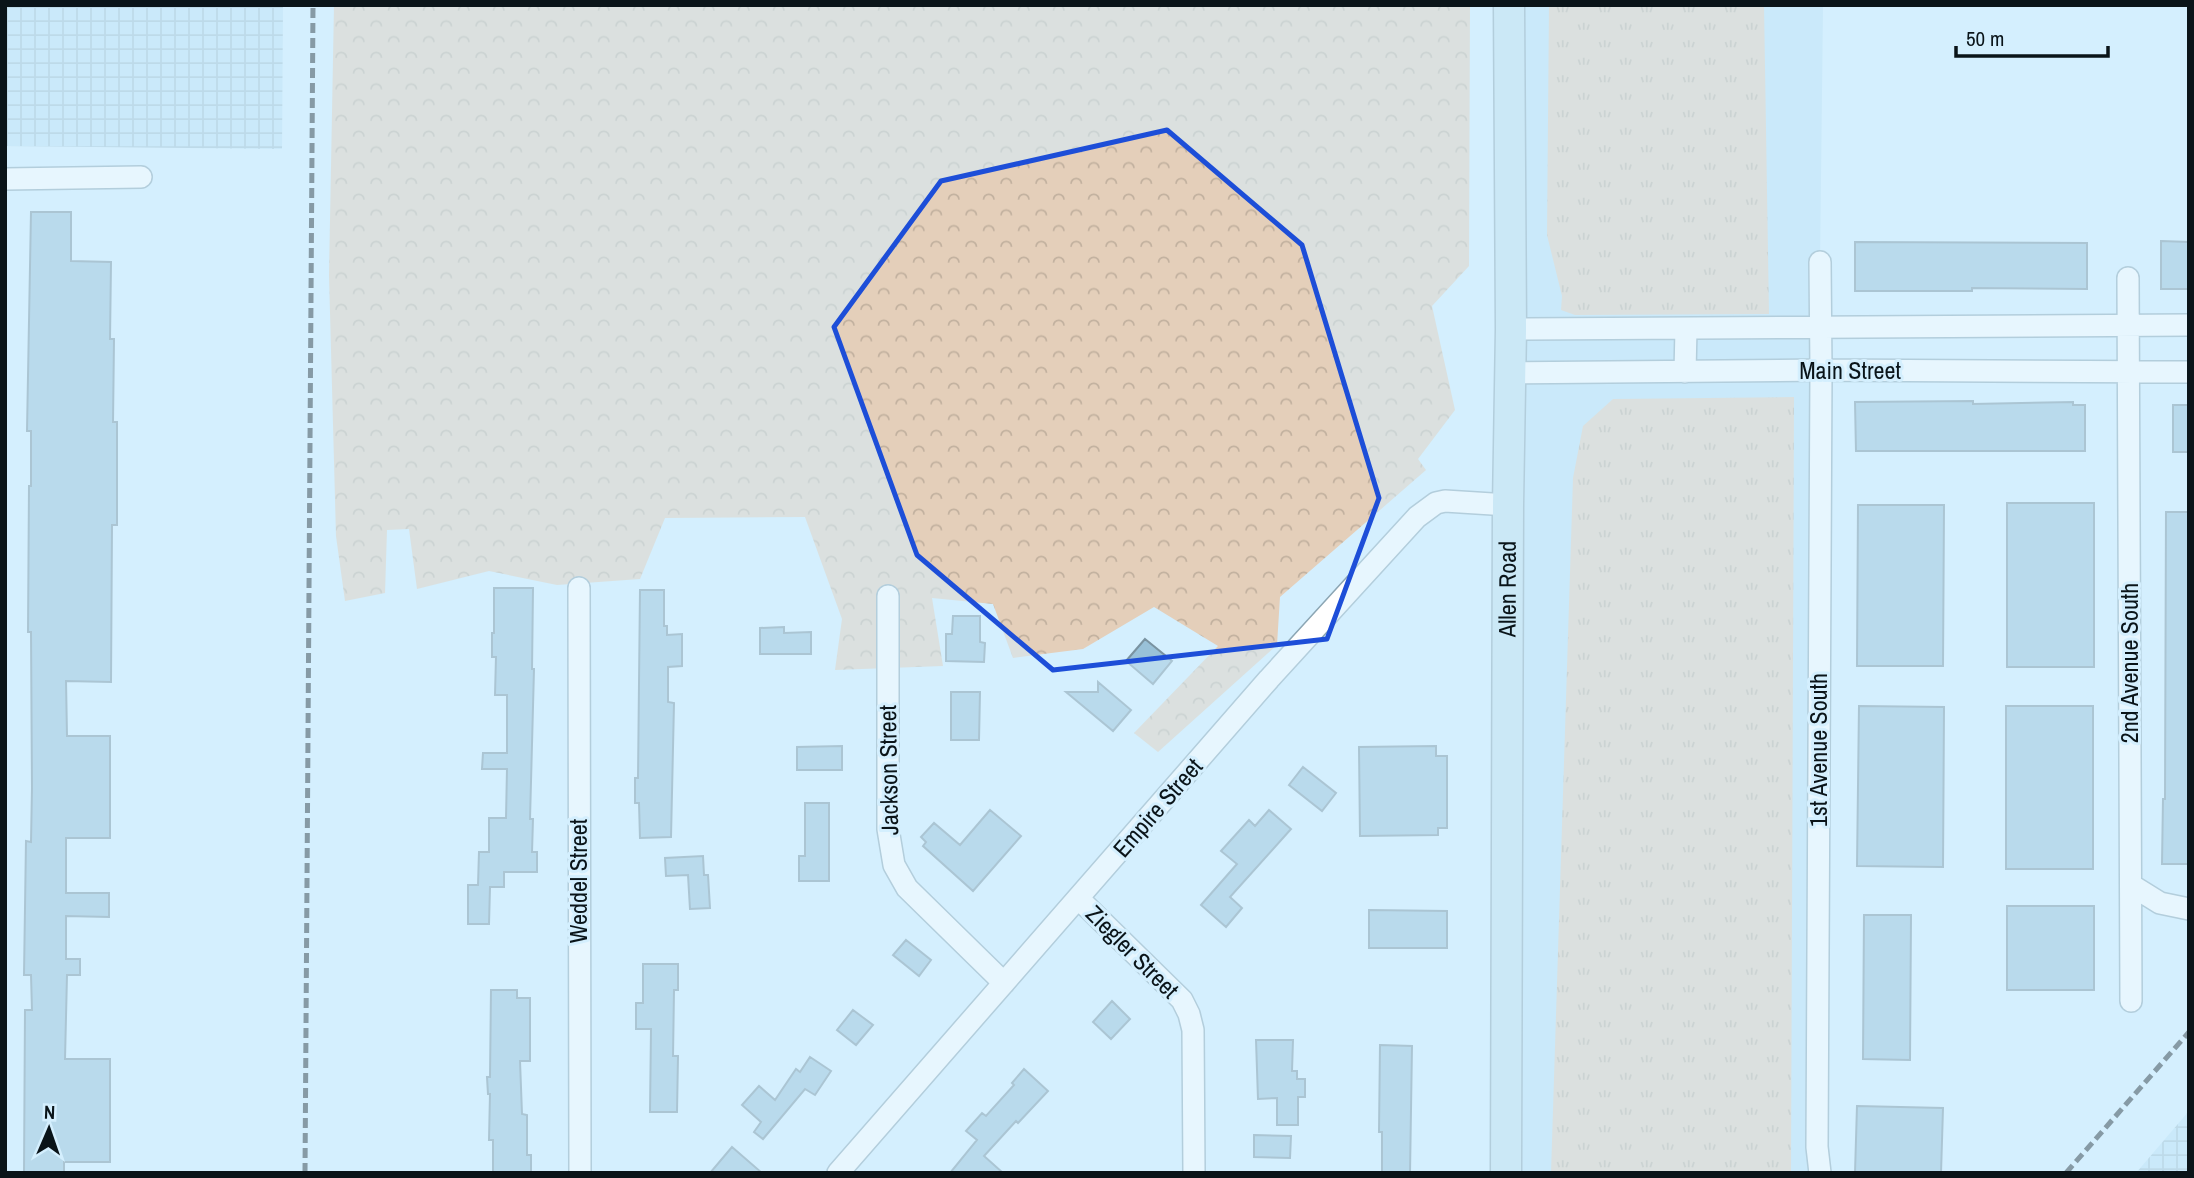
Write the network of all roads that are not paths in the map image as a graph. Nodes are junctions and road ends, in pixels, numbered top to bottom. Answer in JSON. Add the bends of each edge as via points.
{"nodes":[{"id":1,"x":1509,"y":5,"type":"edge"},
{"id":2,"x":141,"y":177,"type":"dead end"},
{"id":3,"x":5,"y":179,"type":"edge"},
{"id":4,"x":1819,"y":262,"type":"dead end"},
{"id":5,"x":2128,"y":278,"type":"dead end"},
{"id":6,"x":2189,"y":325,"type":"edge"},
{"id":7,"x":2128,"y":326,"type":"junction"},
{"id":8,"x":1819,"y":327,"type":"junction"},
{"id":9,"x":1511,"y":329,"type":"junction"},
{"id":10,"x":1686,"y":329,"type":"junction"},
{"id":11,"x":1821,"y":370,"type":"junction"},
{"id":12,"x":1685,"y":372,"type":"junction"},
{"id":13,"x":2129,"y":372,"type":"junction"},
{"id":14,"x":2189,"y":372,"type":"edge"},
{"id":15,"x":1511,"y":373,"type":"junction"},
{"id":16,"x":1508,"y":505,"type":"junction"},
{"id":17,"x":579,"y":588,"type":"dead end"},
{"id":18,"x":888,"y":596,"type":"dead end"},
{"id":19,"x":2131,"y":885,"type":"junction"},
{"id":20,"x":1078,"y":898,"type":"junction"},
{"id":21,"x":2189,"y":909,"type":"edge"},
{"id":22,"x":1004,"y":983,"type":"junction"},
{"id":23,"x":2131,"y":1001,"type":"dead end"},
{"id":24,"x":580,"y":1173,"type":"edge"},
{"id":25,"x":838,"y":1173,"type":"edge"},
{"id":26,"x":1194,"y":1173,"type":"edge"},
{"id":27,"x":1506,"y":1173,"type":"edge"},
{"id":28,"x":1820,"y":1173,"type":"edge"}],
"edges":[{"from":1,"to":9,"type":"main road","name":"Allen Road"},
{"from":2,"to":3,"type":"street"},
{"from":4,"to":8,"type":"street","name":"1st Avenue South"},
{"from":5,"to":7,"type":"street","name":"2nd Avenue South"},
{"from":6,"to":7,"type":"street","name":"Main Street"},
{"from":7,"to":8,"type":"street","name":"Main Street"},
{"from":7,"to":13,"type":"street","name":"2nd Avenue South"},
{"from":8,"to":10,"type":"street","name":"Main Street"},
{"from":8,"to":11,"type":"street","name":"1st Avenue South"},
{"from":9,"to":10,"type":"street","name":"Main Street"},
{"from":9,"to":15,"type":"main road","name":"Allen Road"},
{"from":10,"to":12,"type":"street"},
{"from":11,"to":12,"type":"street","name":"Main Street"},
{"from":11,"to":13,"type":"street","name":"Main Street"},
{"from":11,"to":28,"type":"street","name":"1st Avenue South"},
{"from":12,"to":15,"type":"street","name":"Main Street"},
{"from":13,"to":14,"type":"street","name":"Main Street"},
{"from":13,"to":19,"type":"street","name":"2nd Avenue South"},
{"from":15,"to":16,"type":"main road","name":"Allen Road"},
{"from":16,"to":20,"type":"street","name":"Empire Street","via":[[1445,501],[1417,517]]},
{"from":16,"to":27,"type":"main road","name":"Allen Road"},
{"from":17,"to":24,"type":"street","name":"Weddel Street"},
{"from":18,"to":22,"type":"street","name":"Jackson Street","via":[[888,829],[894,865],[907,888]]},
{"from":19,"to":21,"type":"street","via":[[2160,903]]},
{"from":19,"to":23,"type":"street","name":"2nd Avenue South"},
{"from":20,"to":22,"type":"street","name":"Empire Street"},
{"from":20,"to":26,"type":"street","name":"Ziegler Street","via":[[1182,1000],[1189,1014]]},
{"from":22,"to":25,"type":"street","name":"Empire Street"}]}
